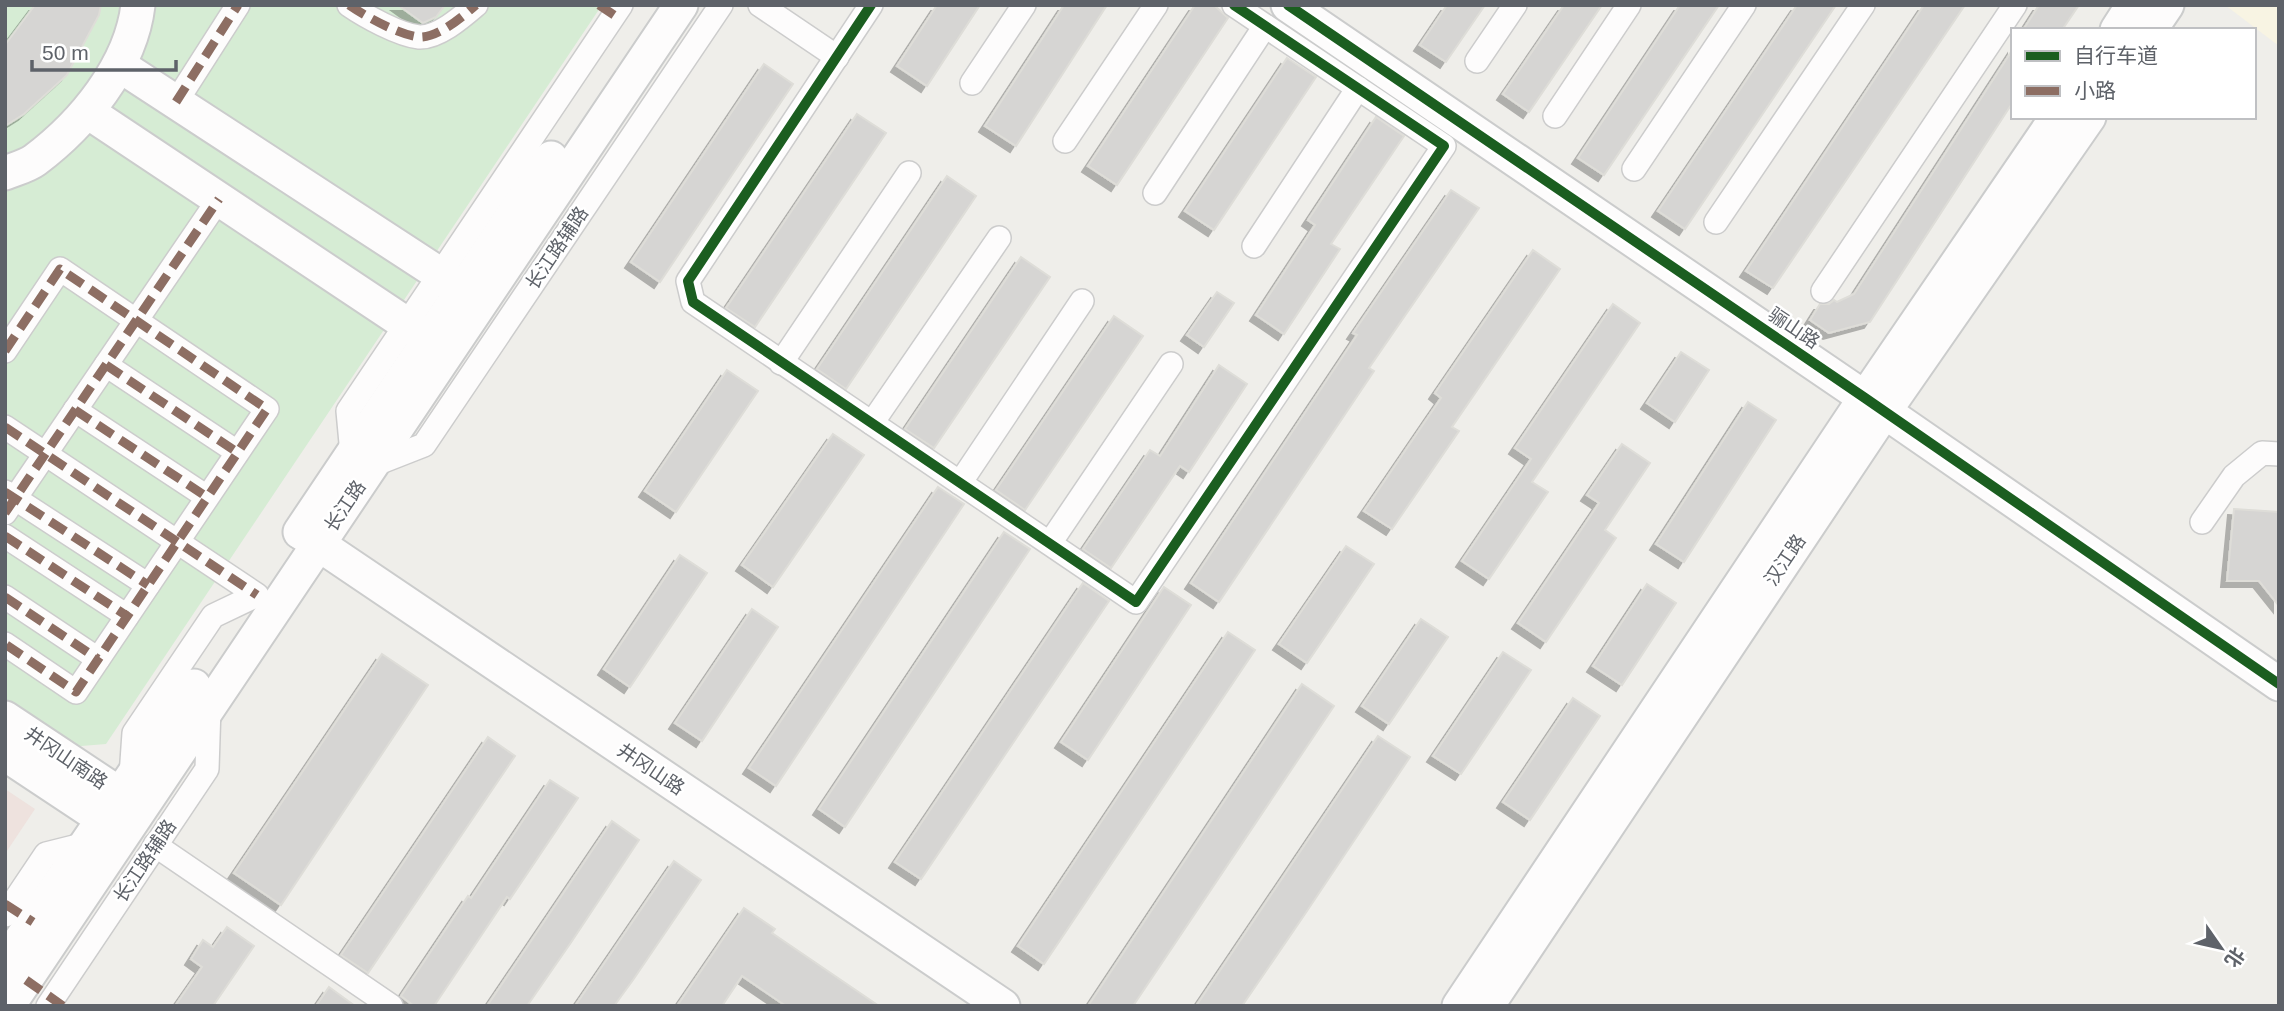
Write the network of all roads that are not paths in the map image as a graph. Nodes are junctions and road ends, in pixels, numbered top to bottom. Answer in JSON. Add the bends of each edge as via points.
{"nodes":[{"id":1,"x":138,"y":5,"type":"edge"},
{"id":2,"x":237,"y":5,"type":"edge"},
{"id":3,"x":349,"y":5,"type":"edge"},
{"id":4,"x":476,"y":5,"type":"edge"},
{"id":5,"x":654,"y":5,"type":"edge"},
{"id":6,"x":681,"y":5,"type":"edge"},
{"id":7,"x":720,"y":5,"type":"edge"},
{"id":8,"x":760,"y":5,"type":"edge"},
{"id":9,"x":871,"y":5,"type":"edge"},
{"id":10,"x":1024,"y":5,"type":"edge"},
{"id":11,"x":1156,"y":5,"type":"edge"},
{"id":12,"x":1234,"y":5,"type":"edge"},
{"id":13,"x":1515,"y":5,"type":"edge"},
{"id":14,"x":1629,"y":5,"type":"edge"},
{"id":15,"x":1744,"y":5,"type":"edge"},
{"id":16,"x":1864,"y":5,"type":"edge"},
{"id":17,"x":2015,"y":5,"type":"edge"},
{"id":18,"x":2133,"y":5,"type":"edge"},
{"id":19,"x":2167,"y":5,"type":"edge"},
{"id":20,"x":612,"y":9,"type":"edge"},
{"id":21,"x":1277,"y":16,"type":"edge"},
{"id":22,"x":2118,"y":28,"type":"edge"},
{"id":23,"x":2151,"y":28,"type":"edge"},
{"id":24,"x":836,"y":57,"type":"junction"},
{"id":25,"x":1477,"y":61,"type":"dead end"},
{"id":26,"x":119,"y":65,"type":"junction"},
{"id":27,"x":972,"y":83,"type":"dead end"},
{"id":28,"x":1357,"y":88,"type":"junction"},
{"id":29,"x":176,"y":102,"type":"junction"},
{"id":30,"x":88,"y":112,"type":"junction"},
{"id":31,"x":1555,"y":116,"type":"dead end"},
{"id":32,"x":2056,"y":119,"type":"edge"},
{"id":33,"x":2088,"y":119,"type":"edge"},
{"id":34,"x":1065,"y":141,"type":"dead end"},
{"id":35,"x":1634,"y":169,"type":"dead end"},
{"id":36,"x":5,"y":173,"type":"edge"},
{"id":37,"x":909,"y":173,"type":"dead end"},
{"id":38,"x":1155,"y":193,"type":"dead end"},
{"id":39,"x":219,"y":199,"type":"junction"},
{"id":40,"x":1716,"y":222,"type":"dead end"},
{"id":41,"x":999,"y":238,"type":"dead end"},
{"id":42,"x":1254,"y":246,"type":"dead end"},
{"id":43,"x":462,"y":288,"type":"junction"},
{"id":44,"x":1823,"y":290,"type":"dead end"},
{"id":45,"x":1082,"y":301,"type":"dead end"},
{"id":46,"x":136,"y":320,"type":"junction"},
{"id":47,"x":418,"y":331,"type":"junction"},
{"id":48,"x":5,"y":351,"type":"edge"},
{"id":49,"x":781,"y":363,"type":"junction"},
{"id":50,"x":106,"y":365,"type":"junction"},
{"id":51,"x":1171,"y":365,"type":"dead end"},
{"id":52,"x":1875,"y":405,"type":"junction"},
{"id":53,"x":75,"y":410,"type":"junction"},
{"id":54,"x":872,"y":423,"type":"junction"},
{"id":55,"x":5,"y":427,"type":"edge"},
{"id":56,"x":46,"y":453,"type":"junction"},
{"id":57,"x":237,"y":453,"type":"junction"},
{"id":58,"x":2279,"y":454,"type":"edge"},
{"id":59,"x":362,"y":460,"type":"junction"},
{"id":60,"x":960,"y":483,"type":"junction"},
{"id":61,"x":208,"y":497,"type":"junction"},
{"id":62,"x":9,"y":501,"type":"edge"},
{"id":63,"x":2202,"y":522,"type":"dead end"},
{"id":64,"x":5,"y":536,"type":"edge"},
{"id":65,"x":309,"y":538,"type":"junction"},
{"id":66,"x":177,"y":542,"type":"junction"},
{"id":67,"x":1049,"y":543,"type":"junction"},
{"id":68,"x":148,"y":585,"type":"junction"},
{"id":69,"x":257,"y":595,"type":"junction"},
{"id":70,"x":5,"y":597,"type":"edge"},
{"id":71,"x":127,"y":616,"type":"junction"},
{"id":72,"x":5,"y":644,"type":"edge"},
{"id":73,"x":98,"y":659,"type":"junction"},
{"id":74,"x":2279,"y":684,"type":"edge"},
{"id":75,"x":209,"y":705,"type":"junction"},
{"id":76,"x":5,"y":718,"type":"edge"},
{"id":77,"x":5,"y":754,"type":"edge"},
{"id":78,"x":114,"y":812,"type":"junction"},
{"id":79,"x":155,"y":845,"type":"junction"},
{"id":80,"x":14,"y":912,"type":"edge"},
{"id":81,"x":13,"y":983,"type":"edge"},
{"id":82,"x":55,"y":1003,"type":"edge"},
{"id":83,"x":391,"y":1006,"type":"edge"},
{"id":84,"x":1003,"y":1006,"type":"edge"},
{"id":85,"x":1459,"y":1006,"type":"edge"},
{"id":86,"x":1487,"y":1006,"type":"edge"}],
"edges":[{"from":1,"to":26,"type":"street"},
{"from":2,"to":29,"type":"street"},
{"from":3,"to":4,"type":"street","via":[[370,20],[418,37],[432,35]]},
{"from":5,"to":43,"type":"street","name":"长江路"},
{"from":6,"to":43,"type":"street","name":"长江路"},
{"from":7,"to":59,"type":"street","name":"长江路辅路","via":[[424,445]]},
{"from":8,"to":24,"type":"street"},
{"from":9,"to":24,"type":"street"},
{"from":10,"to":27,"type":"street"},
{"from":11,"to":34,"type":"street"},
{"from":12,"to":21,"type":"street"},
{"from":13,"to":25,"type":"street"},
{"from":14,"to":31,"type":"street"},
{"from":15,"to":35,"type":"street"},
{"from":16,"to":40,"type":"street"},
{"from":17,"to":44,"type":"street"},
{"from":18,"to":22,"type":"street"},
{"from":19,"to":23,"type":"street"},
{"from":20,"to":43,"type":"street"},
{"from":21,"to":28,"type":"street"},
{"from":21,"to":38,"type":"street"},
{"from":21,"to":52,"type":"street","name":"骊山路"},
{"from":24,"to":49,"type":"street","via":[[688,281],[693,302]]},
{"from":26,"to":29,"type":"street"},
{"from":26,"to":30,"type":"street"},
{"from":28,"to":42,"type":"street"},
{"from":28,"to":67,"type":"street","via":[[1444,146],[1136,602]]},
{"from":29,"to":43,"type":"street"},
{"from":30,"to":36,"type":"street","via":[[33,162]]},
{"from":30,"to":39,"type":"street"},
{"from":32,"to":52,"type":"street","name":"汉江路"},
{"from":33,"to":52,"type":"street","name":"汉江路"},
{"from":37,"to":49,"type":"street"},
{"from":39,"to":46,"type":"street"},
{"from":39,"to":47,"type":"street"},
{"from":41,"to":54,"type":"street"},
{"from":43,"to":47,"type":"street","name":"长江路"},
{"from":43,"to":59,"type":"street","name":"长江路"},
{"from":45,"to":60,"type":"street"},
{"from":46,"to":48,"type":"street","via":[[60,269]]},
{"from":46,"to":50,"type":"street"},
{"from":46,"to":57,"type":"street","via":[[267,409]]},
{"from":47,"to":59,"type":"street","name":"长江路"},
{"from":49,"to":54,"type":"street"},
{"from":50,"to":53,"type":"street"},
{"from":50,"to":57,"type":"street"},
{"from":51,"to":67,"type":"street"},
{"from":52,"to":74,"type":"street","name":"骊山路"},
{"from":52,"to":85,"type":"street","name":"汉江路"},
{"from":52,"to":86,"type":"street","name":"汉江路"},
{"from":53,"to":56,"type":"street"},
{"from":53,"to":61,"type":"street"},
{"from":54,"to":60,"type":"street"},
{"from":55,"to":56,"type":"street"},
{"from":56,"to":62,"type":"street"},
{"from":56,"to":66,"type":"street"},
{"from":57,"to":61,"type":"street"},
{"from":58,"to":63,"type":"street","via":[[2262,453],[2234,477]]},
{"from":59,"to":65,"type":"street","name":"长江路"},
{"from":60,"to":67,"type":"street"},
{"from":61,"to":66,"type":"street"},
{"from":62,"to":68,"type":"street"},
{"from":64,"to":71,"type":"street"},
{"from":65,"to":69,"type":"street","name":"长江路"},
{"from":65,"to":75,"type":"street","name":"长江路"},
{"from":65,"to":84,"type":"street","name":"井冈山路"},
{"from":66,"to":68,"type":"street"},
{"from":66,"to":69,"type":"street"},
{"from":68,"to":71,"type":"street"},
{"from":69,"to":78,"type":"street","name":"长江路"},
{"from":70,"to":73,"type":"street"},
{"from":71,"to":73,"type":"street"},
{"from":72,"to":73,"type":"street","via":[[76,692]]},
{"from":75,"to":78,"type":"street","name":"长江路"},
{"from":75,"to":79,"type":"street","name":"长江路辅路","via":[[207,769]]},
{"from":76,"to":78,"type":"street","name":"井冈山南路"},
{"from":77,"to":78,"type":"street","name":"井冈山南路"},
{"from":78,"to":80,"type":"street","name":"长江路"},
{"from":78,"to":81,"type":"street","name":"长江路"},
{"from":79,"to":82,"type":"street","name":"长江路辅路"},
{"from":79,"to":83,"type":"street"},
{"from":80,"to":81,"type":"street","name":"长江路"},
{"from":81,"to":82,"type":"street"}]}
